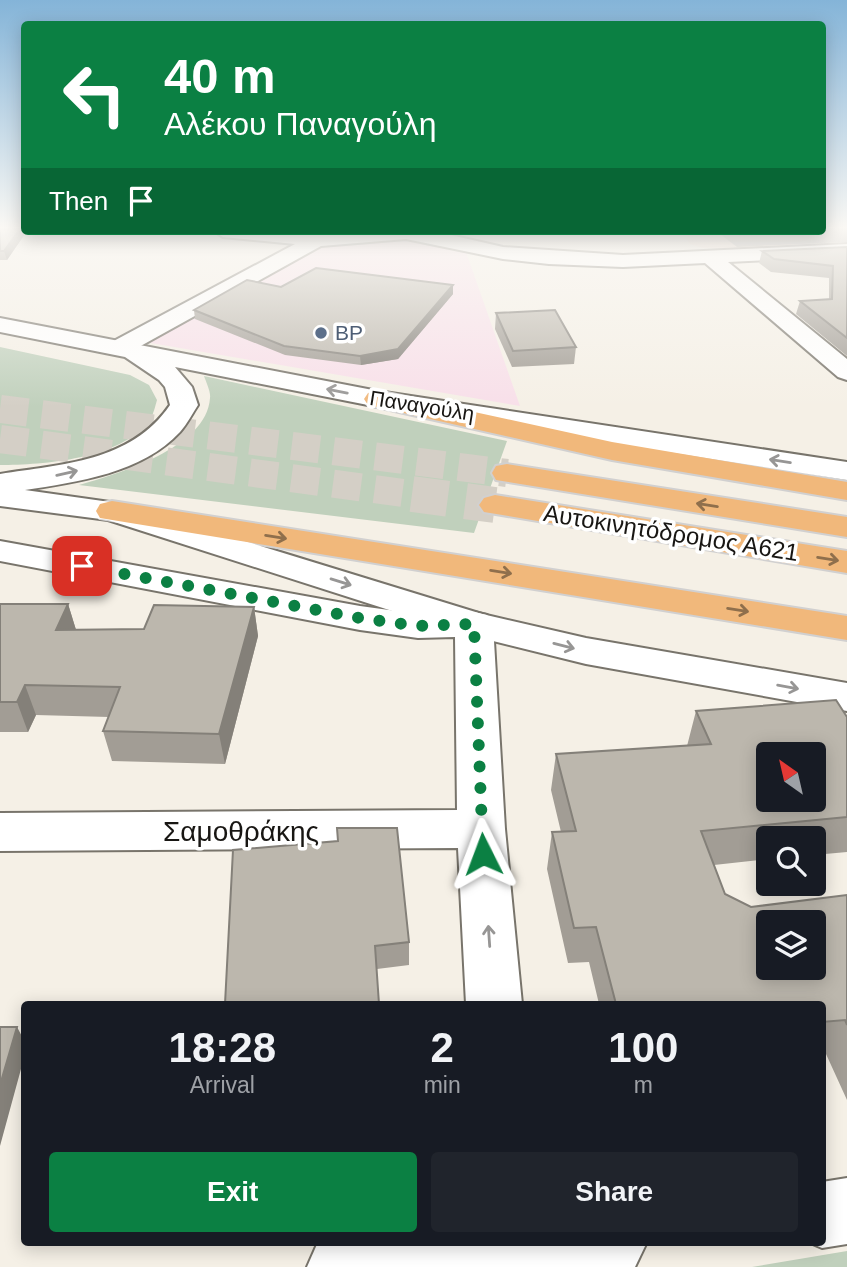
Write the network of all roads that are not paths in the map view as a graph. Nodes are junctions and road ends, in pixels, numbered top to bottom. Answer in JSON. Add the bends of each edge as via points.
{"nodes":[{"id":1,"x":230,"y":288,"type":"edge"},
{"id":2,"x":739,"y":288,"type":"edge"},
{"id":3,"x":0,"y":325,"type":"edge"},
{"id":4,"x":119,"y":348,"type":"junction"},
{"id":5,"x":847,"y":372,"type":"edge"},
{"id":6,"x":378,"y":399,"type":"junction"},
{"id":7,"x":847,"y":471,"type":"edge"},
{"id":8,"x":507,"y":472,"type":"tunnel mouth"},
{"id":9,"x":0,"y":483,"type":"edge"},
{"id":10,"x":847,"y":491,"type":"edge"},
{"id":11,"x":0,"y":496,"type":"edge"},
{"id":12,"x":495,"y":505,"type":"tunnel mouth"},
{"id":13,"x":112,"y":511,"type":"junction"},
{"id":14,"x":847,"y":527,"type":"edge"},
{"id":15,"x":0,"y":551,"type":"edge"},
{"id":16,"x":847,"y":562,"type":"edge"},
{"id":17,"x":474,"y":624,"type":"junction"},
{"id":18,"x":847,"y":628,"type":"edge"},
{"id":19,"x":847,"y":697,"type":"edge"},
{"id":20,"x":481,"y":829,"type":"junction"},
{"id":21,"x":0,"y":832,"type":"edge"},
{"id":22,"x":494,"y":1001,"type":"edge"},
{"id":23,"x":847,"y":1211,"type":"edge"},
{"id":24,"x":826,"y":1214,"type":"edge"},
{"id":25,"x":582,"y":1246,"type":"edge"},
{"id":26,"x":511,"y":1255,"type":"edge"},
{"id":27,"x":342,"y":1267,"type":"edge"}],
"edges":[{"from":1,"to":4,"type":"street"},
{"from":2,"to":5,"type":"street"},
{"from":3,"to":4,"type":"street","name":"Παναγούλη"},
{"from":6,"to":4,"type":"street","name":"Παναγούλη","one_way":true},
{"from":9,"to":4,"type":"street","one_way":true,"via":[[93,467],[168,431],[184,405],[182,391],[175,380],[145,359]]},
{"from":7,"to":6,"type":"street","name":"Παναγούλη","one_way":true},
{"from":6,"to":10,"type":"highway","via":[[534,436]]},
{"from":14,"to":8,"type":"highway","name":"Αυτοκινητόδρομος Α621","one_way":true},
{"from":11,"to":13,"type":"street"},
{"from":12,"to":16,"type":"highway","name":"Αυτοκινητόδρομος Α621","one_way":true},
{"from":13,"to":17,"type":"street","one_way":true},
{"from":13,"to":18,"type":"highway","one_way":true},
{"from":15,"to":17,"type":"street","via":[[360,618],[418,626]]},
{"from":17,"to":19,"type":"street","one_way":true,"via":[[586,651]]},
{"from":17,"to":20,"type":"street"},
{"from":20,"to":21,"type":"street","name":"Σαμοθράκης"},
{"from":22,"to":20,"type":"street","one_way":true},
{"from":23,"to":24,"type":"street"},
{"from":25,"to":26,"type":"street"},
{"from":26,"to":27,"type":"street"}]}
